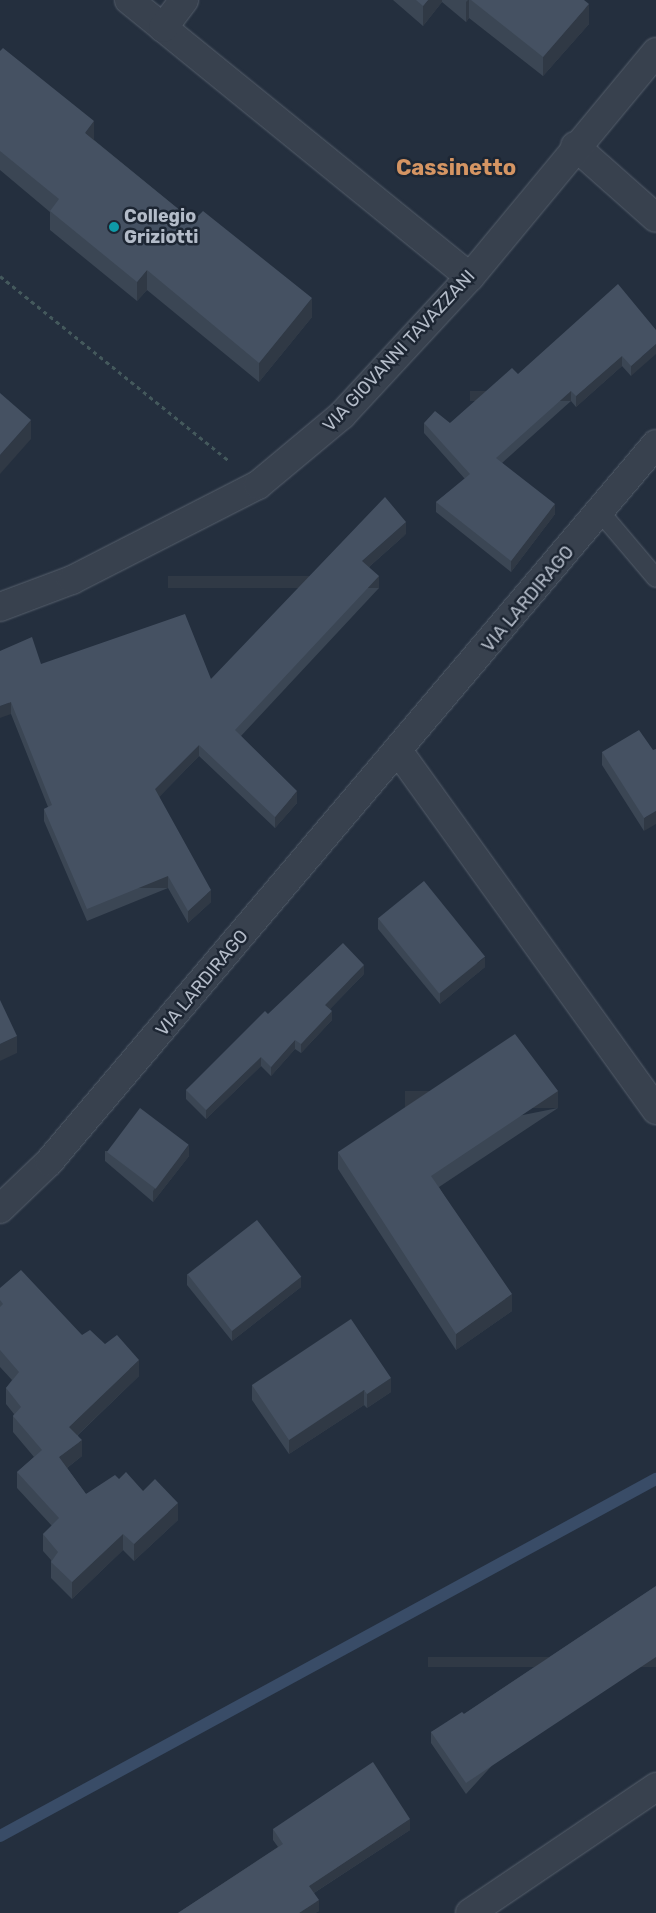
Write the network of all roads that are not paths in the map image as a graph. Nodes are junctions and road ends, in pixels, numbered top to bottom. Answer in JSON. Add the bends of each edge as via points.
{"nodes":[{"id":1,"x":129,"y":0,"type":"edge"},
{"id":2,"x":184,"y":0,"type":"edge"},
{"id":3,"x":163,"y":28,"type":"junction"},
{"id":4,"x":656,"y":52,"type":"edge"},
{"id":5,"x":575,"y":146,"type":"junction"},
{"id":6,"x":656,"y":218,"type":"edge"},
{"id":7,"x":470,"y":276,"type":"junction"},
{"id":8,"x":656,"y":444,"type":"edge"},
{"id":9,"x":601,"y":513,"type":"junction"},
{"id":10,"x":656,"y":578,"type":"edge"},
{"id":11,"x":0,"y":607,"type":"edge"},
{"id":12,"x":399,"y":752,"type":"junction"},
{"id":13,"x":656,"y":1110,"type":"edge"},
{"id":14,"x":0,"y":1209,"type":"edge"},
{"id":15,"x":656,"y":1787,"type":"edge"},
{"id":16,"x":470,"y":1913,"type":"edge"}],
"edges":[{"from":1,"to":3,"type":"street"},
{"from":2,"to":3,"type":"street"},
{"from":3,"to":7,"type":"street"},
{"from":4,"to":5,"type":"street","name":"VIA GIOVANNI TAVAZZANI"},
{"from":5,"to":6,"type":"street"},
{"from":5,"to":7,"type":"street","name":"VIA GIOVANNI TAVAZZANI"},
{"from":7,"to":11,"type":"street","name":"VIA GIOVANNI TAVAZZANI","via":[[342,415],[258,486],[72,580]]},
{"from":8,"to":9,"type":"street","name":"VIA LARDIRAGO"},
{"from":9,"to":10,"type":"lane"},
{"from":9,"to":12,"type":"street","name":"VIA LARDIRAGO"},
{"from":12,"to":13,"type":"street"},
{"from":12,"to":14,"type":"street","name":"VIA LARDIRAGO","via":[[49,1162]]},
{"from":15,"to":16,"type":"street"}]}
